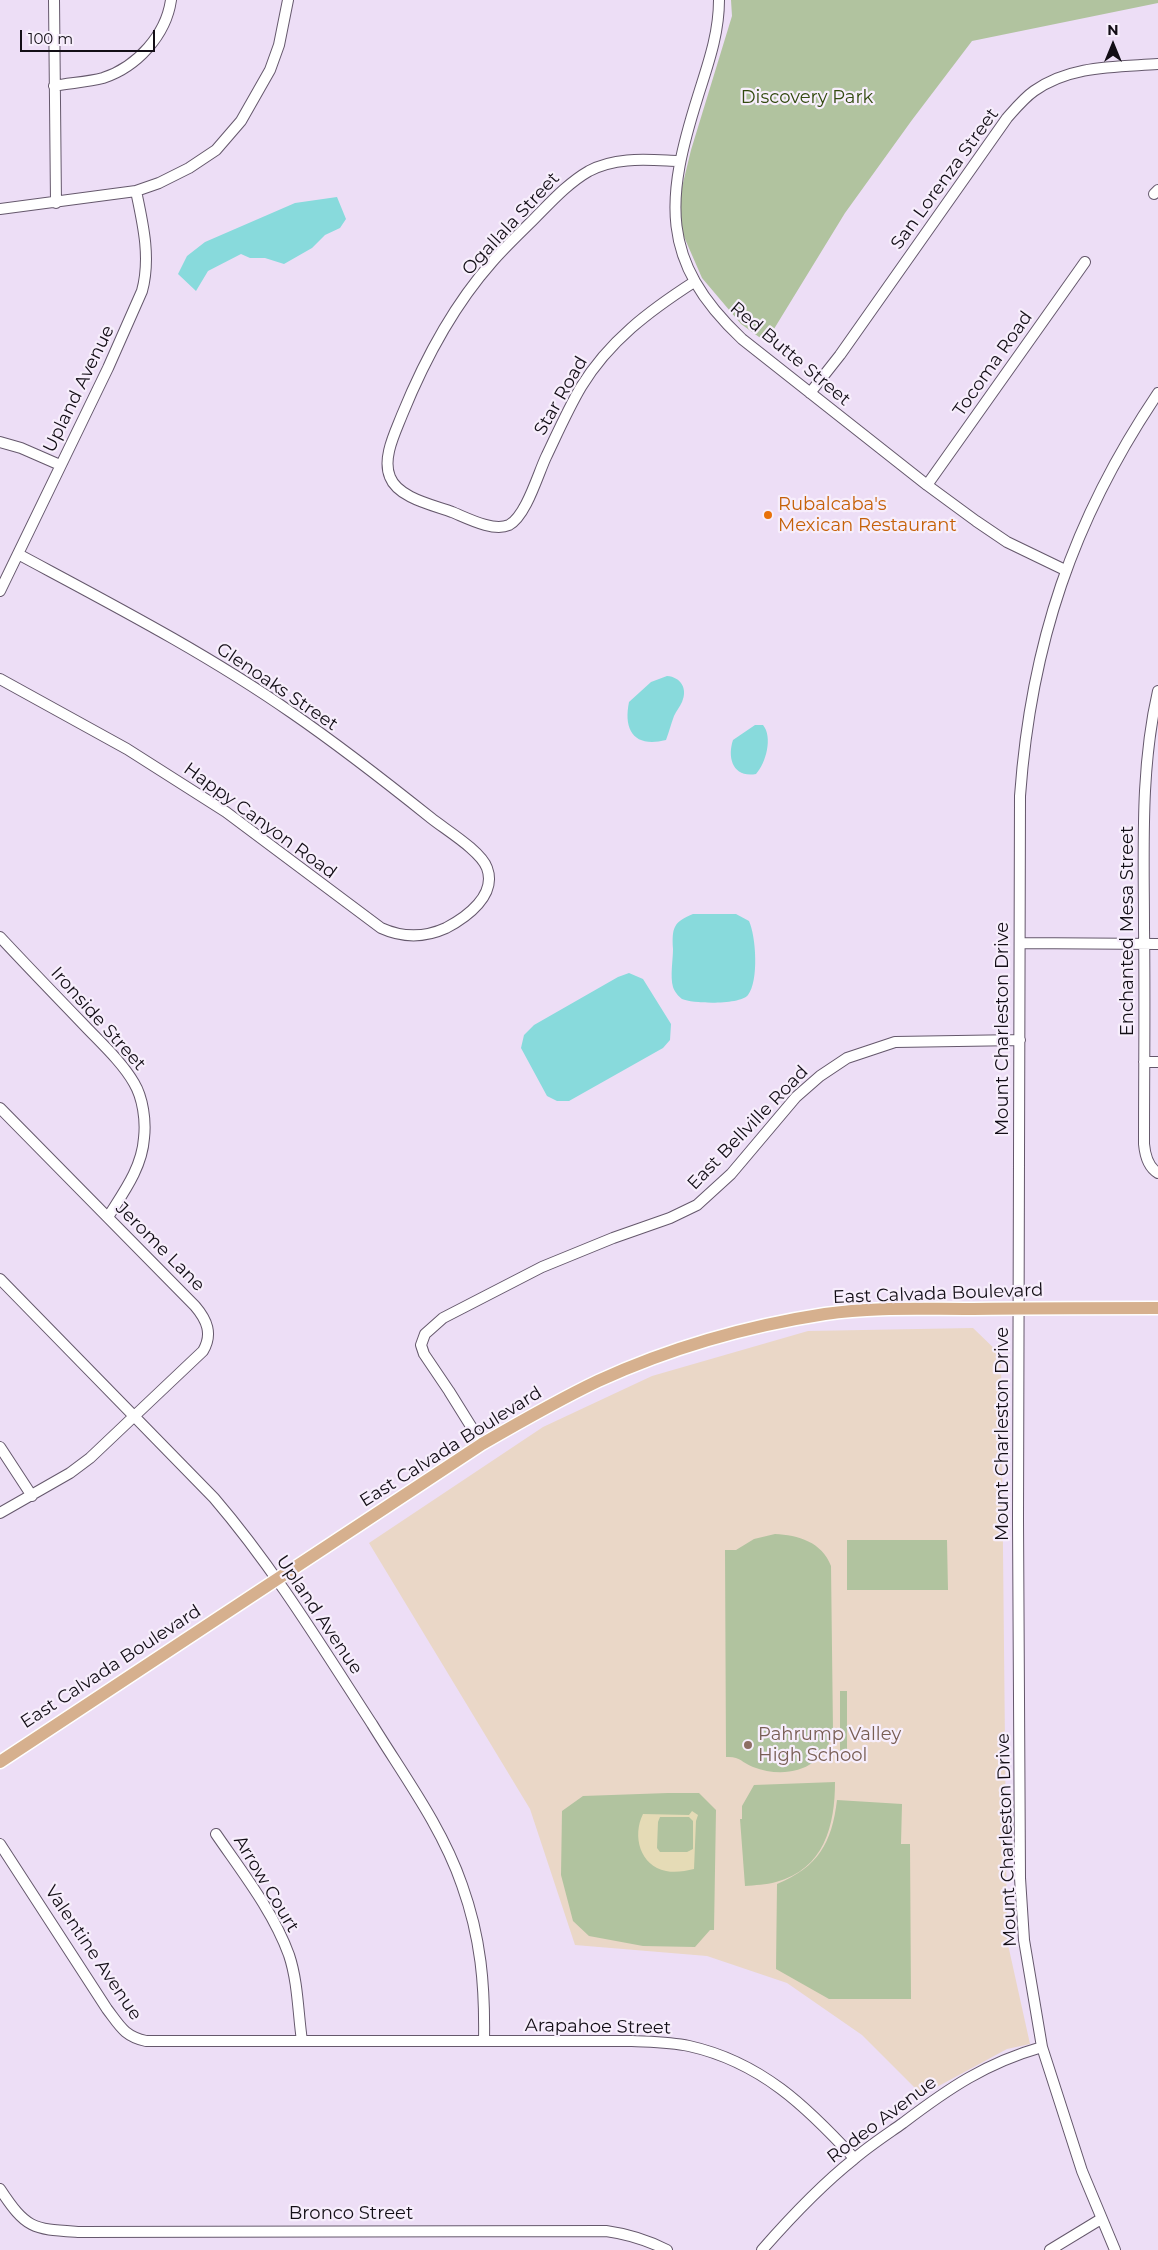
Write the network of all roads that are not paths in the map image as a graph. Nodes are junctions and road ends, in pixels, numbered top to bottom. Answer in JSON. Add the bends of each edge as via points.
{"nodes":[{"id":1,"x":54,"y":0,"type":"edge"},
{"id":2,"x":170,"y":0,"type":"edge"},
{"id":3,"x":288,"y":0,"type":"edge"},
{"id":4,"x":719,"y":0,"type":"edge"},
{"id":5,"x":1158,"y":64,"type":"edge"},
{"id":6,"x":54,"y":86,"type":"junction"},
{"id":7,"x":679,"y":162,"type":"junction"},
{"id":8,"x":136,"y":192,"type":"junction"},
{"id":9,"x":56,"y":203,"type":"junction"},
{"id":10,"x":0,"y":209,"type":"edge"},
{"id":11,"x":1085,"y":262,"type":"dead end"},
{"id":12,"x":694,"y":282,"type":"junction"},
{"id":13,"x":810,"y":393,"type":"junction"},
{"id":14,"x":1158,"y":393,"type":"edge"},
{"id":15,"x":0,"y":442,"type":"edge"},
{"id":16,"x":60,"y":464,"type":"junction"},
{"id":17,"x":927,"y":485,"type":"junction"},
{"id":18,"x":504,"y":526,"type":"joint"},
{"id":19,"x":18,"y":554,"type":"junction"},
{"id":20,"x":1065,"y":570,"type":"junction"},
{"id":21,"x":0,"y":591,"type":"edge"},
{"id":22,"x":0,"y":679,"type":"edge"},
{"id":23,"x":1158,"y":691,"type":"edge"},
{"id":24,"x":489,"y":880,"type":"joint"},
{"id":25,"x":0,"y":937,"type":"edge"},
{"id":26,"x":1020,"y":944,"type":"junction"},
{"id":27,"x":1145,"y":944,"type":"junction"},
{"id":28,"x":1158,"y":944,"type":"edge"},
{"id":29,"x":1020,"y":1040,"type":"junction"},
{"id":30,"x":1144,"y":1062,"type":"junction"},
{"id":31,"x":1158,"y":1062,"type":"edge"},
{"id":32,"x":0,"y":1108,"type":"edge"},
{"id":33,"x":1156,"y":1172,"type":"edge"},
{"id":34,"x":108,"y":1217,"type":"junction"},
{"id":35,"x":0,"y":1279,"type":"edge"},
{"id":36,"x":1020,"y":1308,"type":"junction"},
{"id":37,"x":1158,"y":1308,"type":"edge"},
{"id":38,"x":135,"y":1417,"type":"junction"},
{"id":39,"x":482,"y":1444,"type":"junction"},
{"id":40,"x":0,"y":1446,"type":"edge"},
{"id":41,"x":32,"y":1496,"type":"junction"},
{"id":42,"x":0,"y":1513,"type":"edge"},
{"id":43,"x":277,"y":1579,"type":"junction"},
{"id":44,"x":0,"y":1762,"type":"edge"},
{"id":45,"x":216,"y":1834,"type":"dead end"},
{"id":46,"x":0,"y":1844,"type":"edge"},
{"id":47,"x":302,"y":2041,"type":"junction"},
{"id":48,"x":484,"y":2041,"type":"junction"},
{"id":49,"x":1042,"y":2047,"type":"junction"},
{"id":50,"x":854,"y":2158,"type":"junction"},
{"id":51,"x":0,"y":2189,"type":"edge"},
{"id":52,"x":1101,"y":2219,"type":"junction"},
{"id":53,"x":667,"y":2250,"type":"edge"},
{"id":54,"x":762,"y":2250,"type":"edge"},
{"id":55,"x":1050,"y":2250,"type":"edge"},
{"id":56,"x":1115,"y":2250,"type":"edge"}],
"edges":[{"from":1,"to":6,"type":"street"},
{"from":2,"to":6,"type":"street","via":[[157,37],[142,55],[102,78]]},
{"from":3,"to":8,"type":"street","via":[[270,70],[231,134],[216,150],[189,168]]},
{"from":4,"to":7,"type":"street","name":"Red Butte Street","via":[[716,36]]},
{"from":5,"to":13,"type":"street","name":"San Lorenza Street","via":[[1084,70],[1059,77],[1026,98],[1007,118]]},
{"from":6,"to":9,"type":"street"},
{"from":7,"to":12,"type":"street","name":"Red Butte Street","via":[[675,189],[676,231],[684,262]]},
{"from":7,"to":18,"type":"street","name":"Ogallala Street","via":[[624,160],[589,171],[571,183],[492,262],[454,314],[424,366],[394,435],[389,454],[390,478],[396,487],[409,495],[493,526]]},
{"from":8,"to":9,"type":"street"},
{"from":8,"to":16,"type":"street","name":"Upland Avenue","via":[[146,248],[146,279],[108,368]]},
{"from":9,"to":10,"type":"street"},
{"from":11,"to":17,"type":"street","name":"Tocoma Road"},
{"from":12,"to":13,"type":"street","name":"Red Butte Street","via":[[722,321]]},
{"from":12,"to":18,"type":"street","name":"Star Road","via":[[628,329],[602,358],[581,387],[518,516]]},
{"from":13,"to":17,"type":"street","name":"Red Butte Street"},
{"from":14,"to":20,"type":"street","name":"Mount Charleston Drive","via":[[1100,488]]},
{"from":15,"to":16,"type":"street"},
{"from":16,"to":19,"type":"street","name":"Upland Avenue"},
{"from":17,"to":20,"type":"street","name":"Red Butte Street","via":[[1007,542]]},
{"from":19,"to":21,"type":"street","name":"Upland Avenue"},
{"from":19,"to":24,"type":"street","name":"Glenoaks Street","via":[[167,636],[292,713],[475,853],[484,862]]},
{"from":20,"to":26,"type":"street","name":"Mount Charleston Drive","via":[[1041,648],[1024,745],[1020,796]]},
{"from":22,"to":24,"type":"street","name":"Happy Canyon Road","via":[[127,749],[226,812],[381,928],[395,934],[429,934],[452,925],[485,896]]},
{"from":23,"to":27,"type":"street","name":"Enchanted Mesa Street","via":[[1146,766]]},
{"from":25,"to":34,"type":"street","name":"Ironside Street","via":[[106,1048],[138,1090],[144,1115],[141,1155],[134,1174]]},
{"from":26,"to":27,"type":"street"},
{"from":26,"to":29,"type":"street","name":"Mount Charleston Drive"},
{"from":27,"to":28,"type":"street"},
{"from":27,"to":30,"type":"street","name":"Enchanted Mesa Street"},
{"from":29,"to":36,"type":"street","name":"Mount Charleston Drive"},
{"from":29,"to":39,"type":"street","name":"East Bellville Road","via":[[895,1042],[847,1058],[796,1097],[731,1174],[697,1205],[542,1267],[430,1327],[421,1345],[424,1354]]},
{"from":30,"to":31,"type":"street"},
{"from":30,"to":33,"type":"street","name":"Enchanted Mesa Street","via":[[1144,1144],[1146,1158]]},
{"from":32,"to":34,"type":"street","name":"Jerome Lane"},
{"from":34,"to":38,"type":"street","name":"Jerome Lane","via":[[195,1306],[208,1325],[208,1342],[203,1351]]},
{"from":35,"to":38,"type":"street","name":"Upland Avenue"},
{"from":36,"to":37,"type":"main road","name":"East Calvada Boulevard"},
{"from":36,"to":39,"type":"main road","name":"East Calvada Boulevard","via":[[865,1310],[791,1320],[712,1339],[598,1381]]},
{"from":36,"to":49,"type":"street","name":"Mount Charleston Drive","via":[[1020,1878],[1024,1940]]},
{"from":38,"to":41,"type":"street","via":[[90,1458]]},
{"from":38,"to":43,"type":"street","name":"Upland Avenue","via":[[214,1498]]},
{"from":39,"to":43,"type":"main road","name":"East Calvada Boulevard"},
{"from":40,"to":41,"type":"street"},
{"from":41,"to":42,"type":"street"},
{"from":43,"to":44,"type":"main road","name":"East Calvada Boulevard"},
{"from":43,"to":48,"type":"street","name":"Upland Avenue","via":[[425,1808],[449,1852],[462,1885],[482,1966]]},
{"from":45,"to":47,"type":"street","name":"Arrow Court","via":[[262,1902],[289,1956]]},
{"from":46,"to":47,"type":"street","name":"Valentine Avenue","via":[[107,2008],[124,2032],[133,2038],[146,2041]]},
{"from":47,"to":48,"type":"street","name":"Arapahoe Street"},
{"from":48,"to":50,"type":"street","name":"Arapahoe Street","via":[[662,2042],[712,2053],[750,2070],[794,2097]]},
{"from":49,"to":50,"type":"street","name":"Rodeo Avenue","via":[[982,2069]]},
{"from":49,"to":52,"type":"street","name":"Mount Charleston Drive"},
{"from":50,"to":54,"type":"street","name":"Rodeo Avenue","via":[[802,2206]]},
{"from":51,"to":53,"type":"street","name":"Bronco Street","via":[[13,2209],[33,2227],[42,2230],[606,2231],[626,2234]]},
{"from":52,"to":55,"type":"street"},
{"from":52,"to":56,"type":"street","name":"Mount Charleston Drive"}]}
